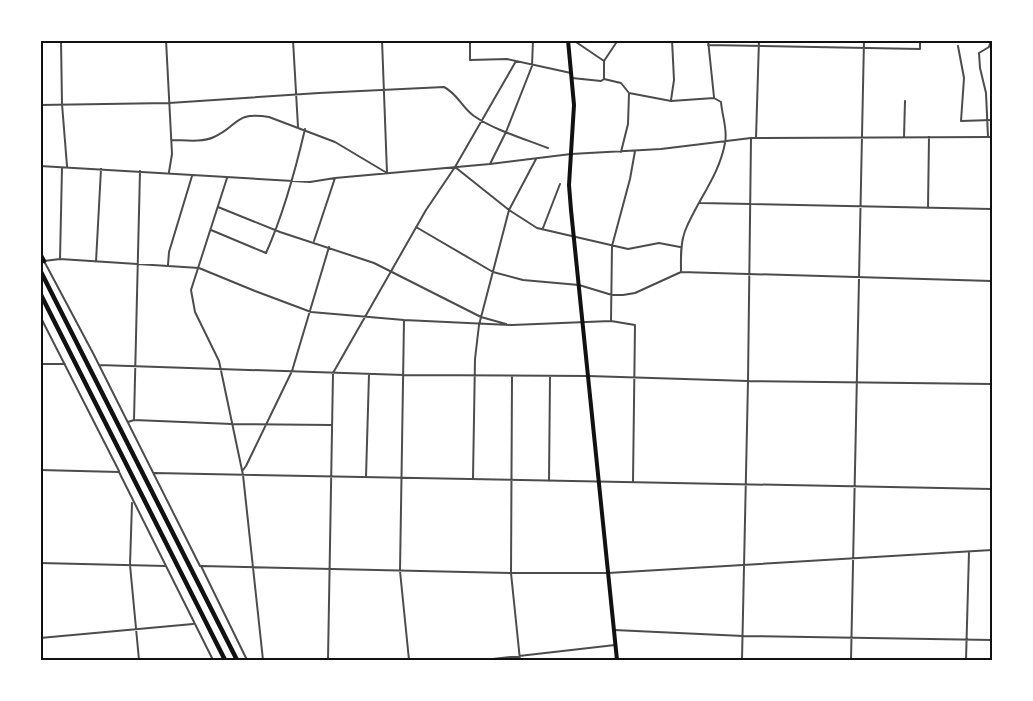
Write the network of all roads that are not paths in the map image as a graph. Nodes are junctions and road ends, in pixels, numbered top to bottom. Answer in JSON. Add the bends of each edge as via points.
{"nodes":[{"id":1,"x":61,"y":40,"type":"edge"},
{"id":2,"x":166,"y":40,"type":"edge"},
{"id":3,"x":293,"y":40,"type":"edge"},
{"id":4,"x":382,"y":40,"type":"edge"},
{"id":5,"x":470,"y":40,"type":"edge"},
{"id":6,"x":533,"y":40,"type":"edge"},
{"id":7,"x":568,"y":40,"type":"edge"},
{"id":8,"x":573,"y":40,"type":"edge"},
{"id":9,"x":618,"y":40,"type":"edge"},
{"id":10,"x":672,"y":40,"type":"edge"},
{"id":11,"x":708,"y":40,"type":"edge"},
{"id":12,"x":759,"y":40,"type":"edge"},
{"id":13,"x":864,"y":40,"type":"edge"},
{"id":14,"x":920,"y":40,"type":"edge"},
{"id":15,"x":991,"y":40,"type":"edge"},
{"id":16,"x":708,"y":45,"type":"junction"},
{"id":17,"x":759,"y":46,"type":"junction"},
{"id":18,"x":958,"y":46,"type":"dead end"},
{"id":19,"x":864,"y":48,"type":"junction"},
{"id":20,"x":604,"y":61,"type":"junction"},
{"id":21,"x":516,"y":62,"type":"junction"},
{"id":22,"x":532,"y":66,"type":"junction"},
{"id":23,"x":571,"y":76,"type":"junction"},
{"id":24,"x":604,"y":79,"type":"junction"},
{"id":25,"x":384,"y":91,"type":"junction"},
{"id":26,"x":629,"y":93,"type":"junction"},
{"id":27,"x":296,"y":95,"type":"junction"},
{"id":28,"x":714,"y":98,"type":"junction"},
{"id":29,"x":671,"y":101,"type":"junction"},
{"id":30,"x":905,"y":101,"type":"dead end"},
{"id":31,"x":169,"y":103,"type":"junction"},
{"id":32,"x":62,"y":104,"type":"junction"},
{"id":33,"x":40,"y":105,"type":"edge"},
{"id":34,"x":482,"y":120,"type":"junction"},
{"id":35,"x":987,"y":120,"type":"junction"},
{"id":36,"x":993,"y":120,"type":"edge"},
{"id":37,"x":298,"y":127,"type":"junction"},
{"id":38,"x":305,"y":129,"type":"junction"},
{"id":39,"x":506,"y":132,"type":"junction"},
{"id":40,"x":904,"y":137,"type":"junction"},
{"id":41,"x":929,"y":137,"type":"junction"},
{"id":42,"x":988,"y":137,"type":"junction"},
{"id":43,"x":993,"y":137,"type":"edge"},
{"id":44,"x":751,"y":138,"type":"junction"},
{"id":45,"x":756,"y":138,"type":"junction"},
{"id":46,"x":861,"y":138,"type":"junction"},
{"id":47,"x":171,"y":140,"type":"junction"},
{"id":48,"x":725,"y":143,"type":"junction"},
{"id":49,"x":548,"y":148,"type":"dead end"},
{"id":50,"x":635,"y":151,"type":"junction"},
{"id":51,"x":621,"y":152,"type":"junction"},
{"id":52,"x":571,"y":154,"type":"junction"},
{"id":53,"x":536,"y":159,"type":"junction"},
{"id":54,"x":490,"y":164,"type":"junction"},
{"id":55,"x":40,"y":166,"type":"edge"},
{"id":56,"x":455,"y":167,"type":"junction"},
{"id":57,"x":62,"y":168,"type":"junction"},
{"id":58,"x":68,"y":168,"type":"junction"},
{"id":59,"x":100,"y":170,"type":"junction"},
{"id":60,"x":140,"y":171,"type":"junction"},
{"id":61,"x":169,"y":173,"type":"junction"},
{"id":62,"x":387,"y":173,"type":"junction"},
{"id":63,"x":192,"y":176,"type":"junction"},
{"id":64,"x":227,"y":178,"type":"junction"},
{"id":65,"x":335,"y":178,"type":"junction"},
{"id":66,"x":293,"y":181,"type":"junction"},
{"id":67,"x":560,"y":184,"type":"dead end"},
{"id":68,"x":700,"y":203,"type":"junction"},
{"id":69,"x":751,"y":205,"type":"junction"},
{"id":70,"x":218,"y":207,"type":"junction"},
{"id":71,"x":860,"y":207,"type":"junction"},
{"id":72,"x":928,"y":208,"type":"junction"},
{"id":73,"x":993,"y":209,"type":"edge"},
{"id":74,"x":509,"y":210,"type":"junction"},
{"id":75,"x":416,"y":227,"type":"junction"},
{"id":76,"x":543,"y":228,"type":"junction"},
{"id":77,"x":211,"y":230,"type":"junction"},
{"id":78,"x":276,"y":231,"type":"junction"},
{"id":79,"x":574,"y":235,"type":"junction"},
{"id":80,"x":314,"y":242,"type":"junction"},
{"id":81,"x":612,"y":246,"type":"junction"},
{"id":82,"x":329,"y":247,"type":"junction"},
{"id":83,"x":681,"y":247,"type":"junction"},
{"id":84,"x":40,"y":254,"type":"edge"},
{"id":85,"x":60,"y":260,"type":"junction"},
{"id":86,"x":44,"y":261,"type":"junction"},
{"id":87,"x":96,"y":262,"type":"junction"},
{"id":88,"x":139,"y":264,"type":"junction"},
{"id":89,"x":168,"y":265,"type":"junction"},
{"id":90,"x":199,"y":268,"type":"junction"},
{"id":91,"x":40,"y":270,"type":"edge"},
{"id":92,"x":392,"y":271,"type":"junction"},
{"id":93,"x":493,"y":272,"type":"junction"},
{"id":94,"x":681,"y":272,"type":"junction"},
{"id":95,"x":749,"y":273,"type":"junction"},
{"id":96,"x":859,"y":278,"type":"junction"},
{"id":97,"x":993,"y":281,"type":"edge"},
{"id":98,"x":579,"y":285,"type":"junction"},
{"id":99,"x":40,"y":293,"type":"edge"},
{"id":100,"x":612,"y":295,"type":"junction"},
{"id":101,"x":311,"y":312,"type":"junction"},
{"id":102,"x":40,"y":316,"type":"edge"},
{"id":103,"x":365,"y":317,"type":"junction"},
{"id":104,"x":481,"y":317,"type":"junction"},
{"id":105,"x":404,"y":320,"type":"junction"},
{"id":106,"x":612,"y":321,"type":"junction"},
{"id":107,"x":583,"y":323,"type":"junction"},
{"id":108,"x":479,"y":325,"type":"junction"},
{"id":109,"x":511,"y":325,"type":"junction"},
{"id":110,"x":40,"y":364,"type":"edge"},
{"id":111,"x":65,"y":364,"type":"junction"},
{"id":112,"x":99,"y":365,"type":"junction"},
{"id":113,"x":135,"y":366,"type":"junction"},
{"id":114,"x":221,"y":369,"type":"junction"},
{"id":115,"x":292,"y":372,"type":"junction"},
{"id":116,"x":333,"y":373,"type":"junction"},
{"id":117,"x":369,"y":374,"type":"junction"},
{"id":118,"x":404,"y":375,"type":"junction"},
{"id":119,"x":475,"y":375,"type":"junction"},
{"id":120,"x":512,"y":376,"type":"junction"},
{"id":121,"x":550,"y":376,"type":"junction"},
{"id":122,"x":588,"y":376,"type":"junction"},
{"id":123,"x":634,"y":378,"type":"junction"},
{"id":124,"x":748,"y":381,"type":"junction"},
{"id":125,"x":856,"y":383,"type":"junction"},
{"id":126,"x":993,"y":384,"type":"edge"},
{"id":127,"x":134,"y":420,"type":"junction"},
{"id":128,"x":128,"y":422,"type":"junction"},
{"id":129,"x":232,"y":424,"type":"junction"},
{"id":130,"x":267,"y":424,"type":"junction"},
{"id":131,"x":332,"y":425,"type":"junction"},
{"id":132,"x":40,"y":470,"type":"edge"},
{"id":133,"x":242,"y":470,"type":"junction"},
{"id":134,"x":119,"y":472,"type":"junction"},
{"id":135,"x":154,"y":472,"type":"junction"},
{"id":136,"x":243,"y":475,"type":"junction"},
{"id":137,"x":330,"y":477,"type":"junction"},
{"id":138,"x":366,"y":477,"type":"junction"},
{"id":139,"x":402,"y":478,"type":"junction"},
{"id":140,"x":473,"y":479,"type":"junction"},
{"id":141,"x":598,"y":480,"type":"junction"},
{"id":142,"x":512,"y":481,"type":"junction"},
{"id":143,"x":549,"y":481,"type":"junction"},
{"id":144,"x":633,"y":482,"type":"junction"},
{"id":145,"x":746,"y":485,"type":"junction"},
{"id":146,"x":854,"y":487,"type":"junction"},
{"id":147,"x":993,"y":489,"type":"edge"},
{"id":148,"x":132,"y":501,"type":"junction"},
{"id":149,"x":993,"y":550,"type":"edge"},
{"id":150,"x":969,"y":552,"type":"junction"},
{"id":151,"x":853,"y":559,"type":"junction"},
{"id":152,"x":40,"y":563,"type":"edge"},
{"id":153,"x":130,"y":565,"type":"junction"},
{"id":154,"x":166,"y":566,"type":"junction"},
{"id":155,"x":201,"y":566,"type":"junction"},
{"id":156,"x":744,"y":567,"type":"junction"},
{"id":157,"x":253,"y":568,"type":"junction"},
{"id":158,"x":330,"y":570,"type":"junction"},
{"id":159,"x":400,"y":571,"type":"junction"},
{"id":160,"x":511,"y":573,"type":"junction"},
{"id":161,"x":608,"y":573,"type":"junction"},
{"id":162,"x":194,"y":624,"type":"junction"},
{"id":163,"x":136,"y":629,"type":"junction"},
{"id":164,"x":614,"y":630,"type":"junction"},
{"id":165,"x":743,"y":636,"type":"junction"},
{"id":166,"x":851,"y":637,"type":"junction"},
{"id":167,"x":40,"y":638,"type":"edge"},
{"id":168,"x":967,"y":639,"type":"junction"},
{"id":169,"x":993,"y":640,"type":"edge"},
{"id":170,"x":615,"y":645,"type":"junction"},
{"id":171,"x":519,"y":656,"type":"junction"},
{"id":172,"x":140,"y":660,"type":"edge"},
{"id":173,"x":213,"y":660,"type":"edge"},
{"id":174,"x":225,"y":660,"type":"edge"},
{"id":175,"x":237,"y":660,"type":"edge"},
{"id":176,"x":247,"y":660,"type":"edge"},
{"id":177,"x":263,"y":660,"type":"edge"},
{"id":178,"x":328,"y":660,"type":"edge"},
{"id":179,"x":409,"y":660,"type":"edge"},
{"id":180,"x":484,"y":660,"type":"edge"},
{"id":181,"x":520,"y":660,"type":"edge"},
{"id":182,"x":617,"y":660,"type":"edge"},
{"id":183,"x":742,"y":660,"type":"edge"},
{"id":184,"x":851,"y":660,"type":"edge"},
{"id":185,"x":966,"y":660,"type":"edge"}],
"edges":[{"from":1,"to":32,"type":"street"},
{"from":2,"to":31,"type":"street"},
{"from":3,"to":27,"type":"street"},
{"from":4,"to":25,"type":"street"},
{"from":5,"to":21,"type":"street","via":[[470,60]]},
{"from":6,"to":22,"type":"street"},
{"from":7,"to":23,"type":"main road"},
{"from":8,"to":20,"type":"street"},
{"from":9,"to":20,"type":"street"},
{"from":10,"to":29,"type":"street"},
{"from":11,"to":16,"type":"street"},
{"from":12,"to":17,"type":"street"},
{"from":13,"to":19,"type":"street"},
{"from":14,"to":19,"type":"street","via":[[920,49]]},
{"from":15,"to":35,"type":"street","via":[[980,53]]},
{"from":16,"to":17,"type":"street"},
{"from":16,"to":28,"type":"street"},
{"from":17,"to":19,"type":"street"},
{"from":17,"to":45,"type":"street"},
{"from":18,"to":35,"type":"street","via":[[964,78],[961,121]]},
{"from":19,"to":46,"type":"street"},
{"from":20,"to":24,"type":"street"},
{"from":21,"to":22,"type":"street"},
{"from":21,"to":34,"type":"street"},
{"from":22,"to":23,"type":"street"},
{"from":22,"to":39,"type":"street"},
{"from":23,"to":24,"type":"street"},
{"from":23,"to":52,"type":"main road"},
{"from":24,"to":26,"type":"street","via":[[621,83]]},
{"from":25,"to":27,"type":"street"},
{"from":25,"to":34,"type":"street","via":[[444,87]]},
{"from":25,"to":62,"type":"street"},
{"from":26,"to":29,"type":"street"},
{"from":26,"to":51,"type":"street","via":[[628,124]]},
{"from":27,"to":31,"type":"street"},
{"from":27,"to":37,"type":"street"},
{"from":28,"to":29,"type":"street"},
{"from":28,"to":48,"type":"street","via":[[721,102]]},
{"from":30,"to":40,"type":"street"},
{"from":31,"to":32,"type":"street"},
{"from":31,"to":47,"type":"street"},
{"from":32,"to":33,"type":"street"},
{"from":32,"to":58,"type":"street"},
{"from":34,"to":39,"type":"street"},
{"from":34,"to":56,"type":"street"},
{"from":35,"to":36,"type":"street"},
{"from":35,"to":42,"type":"street"},
{"from":37,"to":38,"type":"street"},
{"from":37,"to":47,"type":"street","via":[[258,115],[241,118],[214,137]]},
{"from":38,"to":62,"type":"street"},
{"from":38,"to":66,"type":"street"},
{"from":39,"to":49,"type":"street"},
{"from":39,"to":54,"type":"street"},
{"from":40,"to":41,"type":"street"},
{"from":40,"to":46,"type":"street"},
{"from":41,"to":42,"type":"street"},
{"from":41,"to":72,"type":"street"},
{"from":42,"to":43,"type":"street"},
{"from":44,"to":45,"type":"street"},
{"from":44,"to":48,"type":"street"},
{"from":44,"to":69,"type":"street"},
{"from":45,"to":46,"type":"street"},
{"from":46,"to":71,"type":"street"},
{"from":47,"to":61,"type":"street"},
{"from":48,"to":50,"type":"street"},
{"from":48,"to":68,"type":"street"},
{"from":50,"to":51,"type":"street"},
{"from":50,"to":81,"type":"street"},
{"from":51,"to":52,"type":"street"},
{"from":52,"to":53,"type":"street"},
{"from":52,"to":79,"type":"main road"},
{"from":53,"to":54,"type":"street"},
{"from":53,"to":74,"type":"street"},
{"from":54,"to":56,"type":"street"},
{"from":55,"to":57,"type":"street"},
{"from":56,"to":62,"type":"street"},
{"from":56,"to":74,"type":"street"},
{"from":56,"to":75,"type":"street"},
{"from":57,"to":58,"type":"street"},
{"from":57,"to":85,"type":"street"},
{"from":58,"to":59,"type":"street"},
{"from":59,"to":60,"type":"street"},
{"from":59,"to":87,"type":"street"},
{"from":60,"to":61,"type":"street"},
{"from":60,"to":88,"type":"street"},
{"from":61,"to":63,"type":"street"},
{"from":62,"to":65,"type":"street"},
{"from":63,"to":64,"type":"street"},
{"from":63,"to":89,"type":"street"},
{"from":64,"to":66,"type":"street"},
{"from":64,"to":70,"type":"street"},
{"from":65,"to":66,"type":"street"},
{"from":65,"to":80,"type":"street"},
{"from":66,"to":78,"type":"street"},
{"from":67,"to":76,"type":"street"},
{"from":68,"to":69,"type":"street"},
{"from":68,"to":83,"type":"street","via":[[684,232]]},
{"from":69,"to":71,"type":"street"},
{"from":69,"to":95,"type":"street"},
{"from":70,"to":77,"type":"street"},
{"from":70,"to":78,"type":"street"},
{"from":71,"to":72,"type":"street"},
{"from":71,"to":96,"type":"street"},
{"from":72,"to":73,"type":"street"},
{"from":74,"to":76,"type":"street"},
{"from":74,"to":93,"type":"street"},
{"from":75,"to":92,"type":"street"},
{"from":75,"to":93,"type":"street"},
{"from":76,"to":79,"type":"street"},
{"from":77,"to":78,"type":"street","via":[[266,253]]},
{"from":77,"to":90,"type":"street"},
{"from":78,"to":80,"type":"street"},
{"from":79,"to":81,"type":"street"},
{"from":79,"to":98,"type":"main road"},
{"from":80,"to":82,"type":"street"},
{"from":81,"to":83,"type":"street","via":[[628,249],[659,243]]},
{"from":81,"to":100,"type":"street"},
{"from":82,"to":92,"type":"street"},
{"from":82,"to":101,"type":"street"},
{"from":83,"to":94,"type":"street"},
{"from":84,"to":86,"type":"highway"},
{"from":85,"to":86,"type":"street"},
{"from":85,"to":87,"type":"street"},
{"from":86,"to":112,"type":"street"},
{"from":87,"to":88,"type":"street"},
{"from":88,"to":89,"type":"street"},
{"from":88,"to":113,"type":"street"},
{"from":89,"to":90,"type":"street"},
{"from":90,"to":101,"type":"street"},
{"from":90,"to":114,"type":"street","via":[[191,290],[192,300]]},
{"from":91,"to":175,"type":"highway"},
{"from":92,"to":103,"type":"street"},
{"from":92,"to":104,"type":"street"},
{"from":93,"to":98,"type":"street","via":[[524,280]]},
{"from":93,"to":104,"type":"street"},
{"from":94,"to":95,"type":"street"},
{"from":94,"to":100,"type":"street","via":[[635,293]]},
{"from":95,"to":96,"type":"street"},
{"from":95,"to":124,"type":"street"},
{"from":96,"to":97,"type":"street"},
{"from":96,"to":125,"type":"street"},
{"from":98,"to":100,"type":"street"},
{"from":98,"to":107,"type":"main road"},
{"from":99,"to":174,"type":"highway"},
{"from":100,"to":106,"type":"street"},
{"from":101,"to":103,"type":"street"},
{"from":101,"to":115,"type":"street"},
{"from":102,"to":111,"type":"street"},
{"from":103,"to":105,"type":"street"},
{"from":103,"to":116,"type":"street"},
{"from":104,"to":108,"type":"street"},
{"from":104,"to":109,"type":"street"},
{"from":105,"to":108,"type":"street"},
{"from":105,"to":118,"type":"street"},
{"from":106,"to":107,"type":"street"},
{"from":106,"to":123,"type":"street","via":[[635,325]]},
{"from":107,"to":109,"type":"street"},
{"from":107,"to":122,"type":"main road"},
{"from":108,"to":109,"type":"street"},
{"from":108,"to":119,"type":"street"},
{"from":110,"to":111,"type":"street"},
{"from":111,"to":134,"type":"street"},
{"from":112,"to":113,"type":"street"},
{"from":112,"to":128,"type":"street"},
{"from":113,"to":114,"type":"street"},
{"from":113,"to":127,"type":"street"},
{"from":114,"to":115,"type":"street"},
{"from":114,"to":129,"type":"street"},
{"from":115,"to":116,"type":"street"},
{"from":115,"to":130,"type":"street"},
{"from":116,"to":117,"type":"street"},
{"from":116,"to":131,"type":"street"},
{"from":117,"to":118,"type":"street"},
{"from":117,"to":138,"type":"street"},
{"from":118,"to":119,"type":"street"},
{"from":118,"to":139,"type":"street"},
{"from":119,"to":120,"type":"street"},
{"from":119,"to":140,"type":"street"},
{"from":120,"to":121,"type":"street"},
{"from":120,"to":142,"type":"street"},
{"from":121,"to":122,"type":"street"},
{"from":121,"to":143,"type":"street"},
{"from":122,"to":123,"type":"street"},
{"from":122,"to":141,"type":"main road"},
{"from":123,"to":124,"type":"street"},
{"from":123,"to":144,"type":"street"},
{"from":124,"to":125,"type":"street"},
{"from":124,"to":145,"type":"street"},
{"from":125,"to":126,"type":"street"},
{"from":125,"to":146,"type":"street"},
{"from":127,"to":128,"type":"street"},
{"from":127,"to":129,"type":"street"},
{"from":128,"to":135,"type":"street"},
{"from":129,"to":130,"type":"street"},
{"from":129,"to":133,"type":"street"},
{"from":130,"to":131,"type":"street"},
{"from":130,"to":133,"type":"street"},
{"from":131,"to":137,"type":"street"},
{"from":132,"to":134,"type":"street"},
{"from":133,"to":136,"type":"street"},
{"from":134,"to":148,"type":"street"},
{"from":135,"to":136,"type":"street"},
{"from":135,"to":155,"type":"street"},
{"from":136,"to":137,"type":"street"},
{"from":136,"to":157,"type":"street"},
{"from":137,"to":138,"type":"street"},
{"from":137,"to":158,"type":"street"},
{"from":138,"to":139,"type":"street"},
{"from":139,"to":140,"type":"street"},
{"from":139,"to":159,"type":"street"},
{"from":140,"to":142,"type":"street"},
{"from":141,"to":143,"type":"street"},
{"from":141,"to":144,"type":"street"},
{"from":141,"to":161,"type":"main road"},
{"from":142,"to":143,"type":"street"},
{"from":142,"to":160,"type":"street"},
{"from":144,"to":145,"type":"street"},
{"from":145,"to":146,"type":"street"},
{"from":145,"to":156,"type":"street"},
{"from":146,"to":147,"type":"street"},
{"from":146,"to":151,"type":"street"},
{"from":148,"to":153,"type":"street"},
{"from":148,"to":154,"type":"street"},
{"from":149,"to":150,"type":"street"},
{"from":150,"to":151,"type":"street"},
{"from":150,"to":168,"type":"street"},
{"from":151,"to":156,"type":"street"},
{"from":151,"to":166,"type":"street"},
{"from":152,"to":153,"type":"street"},
{"from":153,"to":154,"type":"street"},
{"from":153,"to":163,"type":"street"},
{"from":154,"to":162,"type":"street"},
{"from":155,"to":157,"type":"street"},
{"from":155,"to":176,"type":"street"},
{"from":156,"to":161,"type":"street"},
{"from":156,"to":165,"type":"street"},
{"from":157,"to":158,"type":"street"},
{"from":157,"to":177,"type":"street"},
{"from":158,"to":159,"type":"street"},
{"from":158,"to":178,"type":"street"},
{"from":159,"to":160,"type":"street"},
{"from":159,"to":179,"type":"street"},
{"from":160,"to":161,"type":"street"},
{"from":160,"to":171,"type":"street"},
{"from":161,"to":164,"type":"main road"},
{"from":162,"to":163,"type":"street"},
{"from":162,"to":173,"type":"street"},
{"from":163,"to":167,"type":"street"},
{"from":163,"to":172,"type":"street"},
{"from":164,"to":165,"type":"street"},
{"from":164,"to":170,"type":"main road"},
{"from":165,"to":166,"type":"street"},
{"from":165,"to":183,"type":"street"},
{"from":166,"to":168,"type":"street"},
{"from":166,"to":184,"type":"street"},
{"from":168,"to":169,"type":"street"},
{"from":168,"to":185,"type":"street"},
{"from":170,"to":171,"type":"street"},
{"from":170,"to":182,"type":"main road"},
{"from":171,"to":180,"type":"street"},
{"from":171,"to":181,"type":"street"}]}
